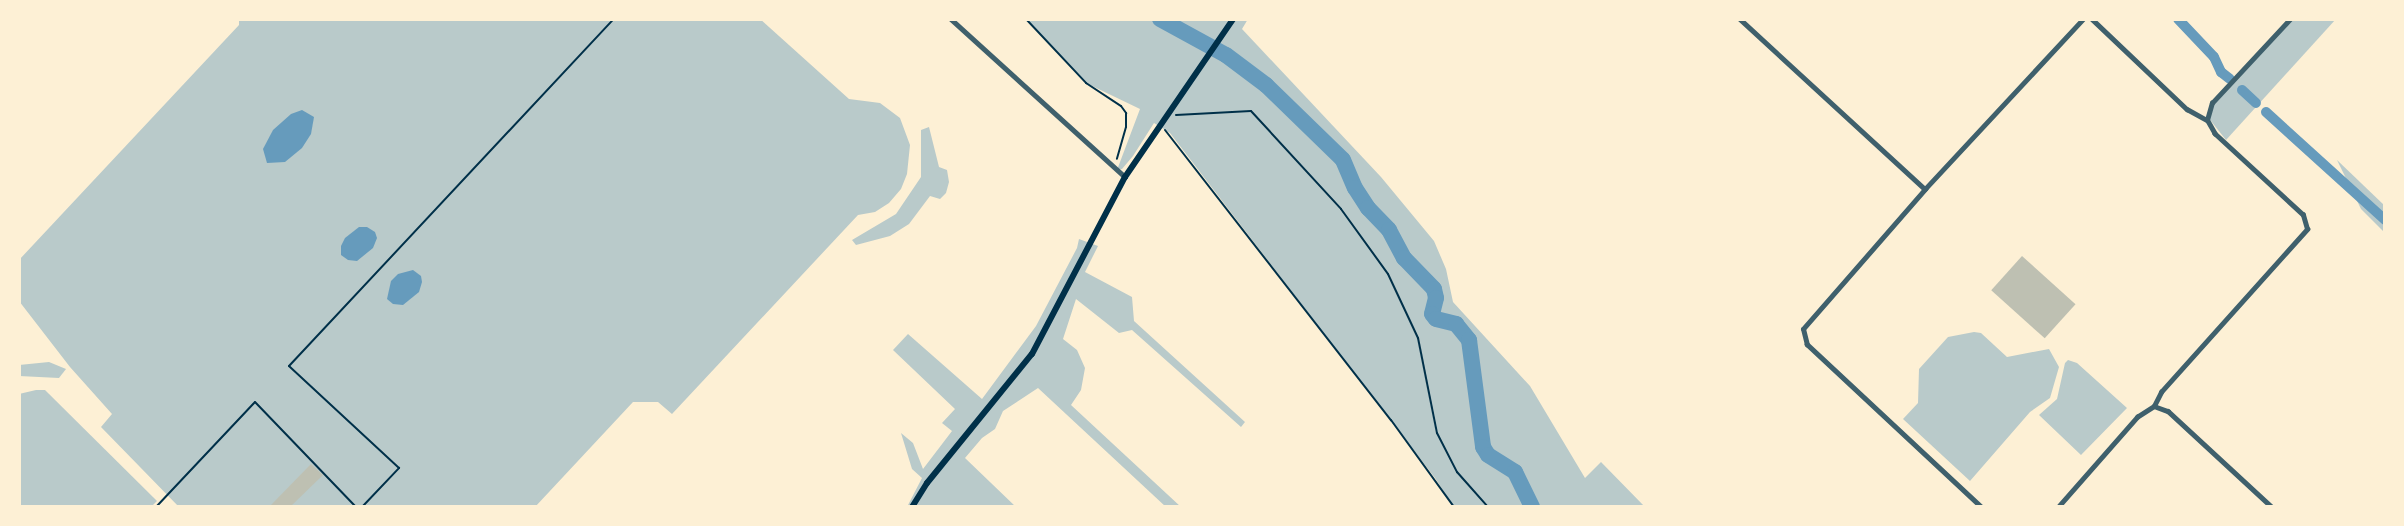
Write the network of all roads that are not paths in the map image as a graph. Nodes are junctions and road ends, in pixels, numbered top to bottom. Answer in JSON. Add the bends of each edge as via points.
{"nodes":[{"id":1,"x":951,"y":19,"type":"edge"},
{"id":2,"x":1740,"y":19,"type":"edge"},
{"id":3,"x":2083,"y":19,"type":"edge"},
{"id":4,"x":2092,"y":19,"type":"edge"},
{"id":5,"x":2290,"y":19,"type":"edge"},
{"id":6,"x":1233,"y":20,"type":"edge"},
{"id":7,"x":2207,"y":120,"type":"junction"},
{"id":8,"x":1125,"y":177,"type":"junction"},
{"id":9,"x":1925,"y":190,"type":"junction"},
{"id":10,"x":2154,"y":406,"type":"junction"},
{"id":11,"x":912,"y":507,"type":"edge"},
{"id":12,"x":1981,"y":507,"type":"edge"},
{"id":13,"x":2058,"y":507,"type":"edge"},
{"id":14,"x":2272,"y":507,"type":"edge"}],
"edges":[{"from":1,"to":8,"type":"street"},
{"from":2,"to":9,"type":"street"},
{"from":3,"to":9,"type":"street"},
{"from":4,"to":7,"type":"street","via":[[2187,109]]},
{"from":5,"to":7,"type":"street","via":[[2212,103]]},
{"from":6,"to":8,"type":"main road"},
{"from":7,"to":10,"type":"street","via":[[2215,134],[2303,215],[2307,229],[2161,392]]},
{"from":8,"to":11,"type":"main road","via":[[1032,354]]},
{"from":9,"to":12,"type":"street","via":[[1803,329],[1807,345]]},
{"from":10,"to":13,"type":"street","via":[[2137,417]]},
{"from":10,"to":14,"type":"street","via":[[2168,411]]}]}
